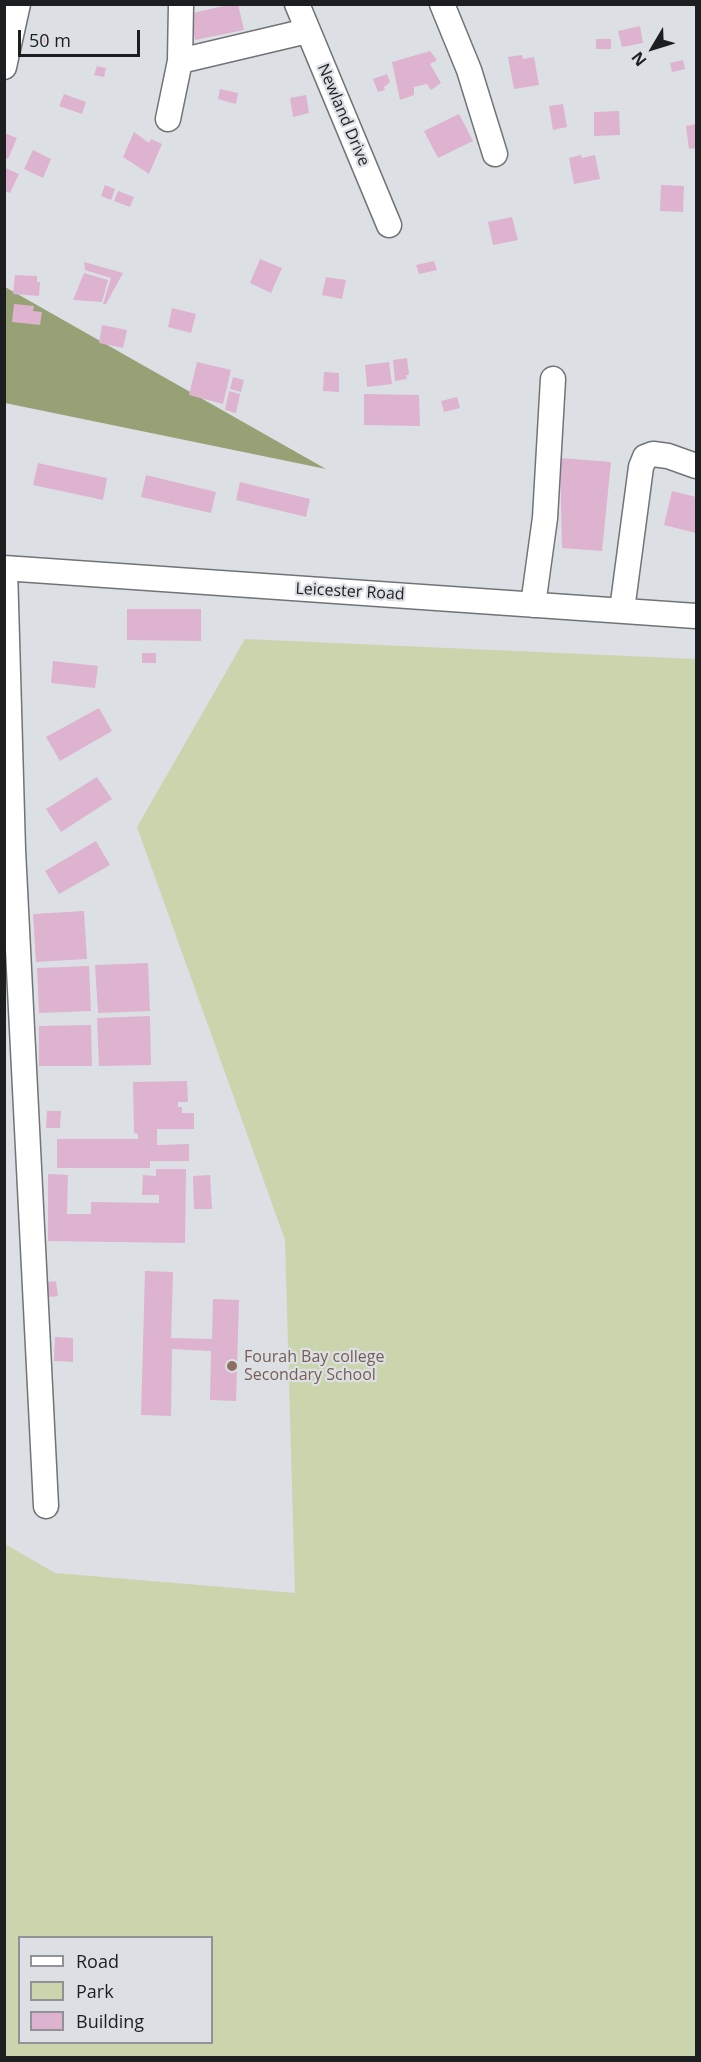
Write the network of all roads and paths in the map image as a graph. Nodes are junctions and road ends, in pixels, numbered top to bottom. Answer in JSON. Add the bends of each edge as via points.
{"nodes":[{"id":1,"x":18,"y":4,"type":"edge"},
{"id":2,"x":181,"y":4,"type":"edge"},
{"id":3,"x":297,"y":4,"type":"edge"},
{"id":4,"x":442,"y":4,"type":"edge"},
{"id":5,"x":307,"y":31,"type":"junction"},
{"id":6,"x":180,"y":61,"type":"junction"},
{"id":7,"x":4,"y":67,"type":"edge"},
{"id":8,"x":168,"y":119,"type":"dead end"},
{"id":9,"x":495,"y":154,"type":"dead end"},
{"id":10,"x":389,"y":225,"type":"dead end"},
{"id":11,"x":553,"y":379,"type":"dead end"},
{"id":12,"x":696,"y":466,"type":"edge"},
{"id":13,"x":5,"y":568,"type":"edge"},
{"id":14,"x":533,"y":605,"type":"junction"},
{"id":15,"x":622,"y":610,"type":"junction"},
{"id":16,"x":696,"y":616,"type":"edge"},
{"id":17,"x":46,"y":1506,"type":"dead end"}],
"edges":[{"from":1,"to":7,"type":"street"},
{"from":2,"to":6,"type":"street"},
{"from":3,"to":5,"type":"street","name":"Newland Drive"},
{"from":4,"to":9,"type":"street","via":[[470,70]]},
{"from":5,"to":6,"type":"street"},
{"from":5,"to":10,"type":"street","name":"Newland Drive"},
{"from":6,"to":8,"type":"street"},
{"from":11,"to":14,"type":"street","via":[[545,518]]},
{"from":12,"to":15,"type":"street","via":[[661,455],[645,457]]},
{"from":13,"to":14,"type":"street","name":"Leicester Road"},
{"from":13,"to":17,"type":"street","via":[[13,850]]},
{"from":14,"to":15,"type":"street","name":"Leicester Road"},
{"from":15,"to":16,"type":"street","name":"Leicester Road"}]}
